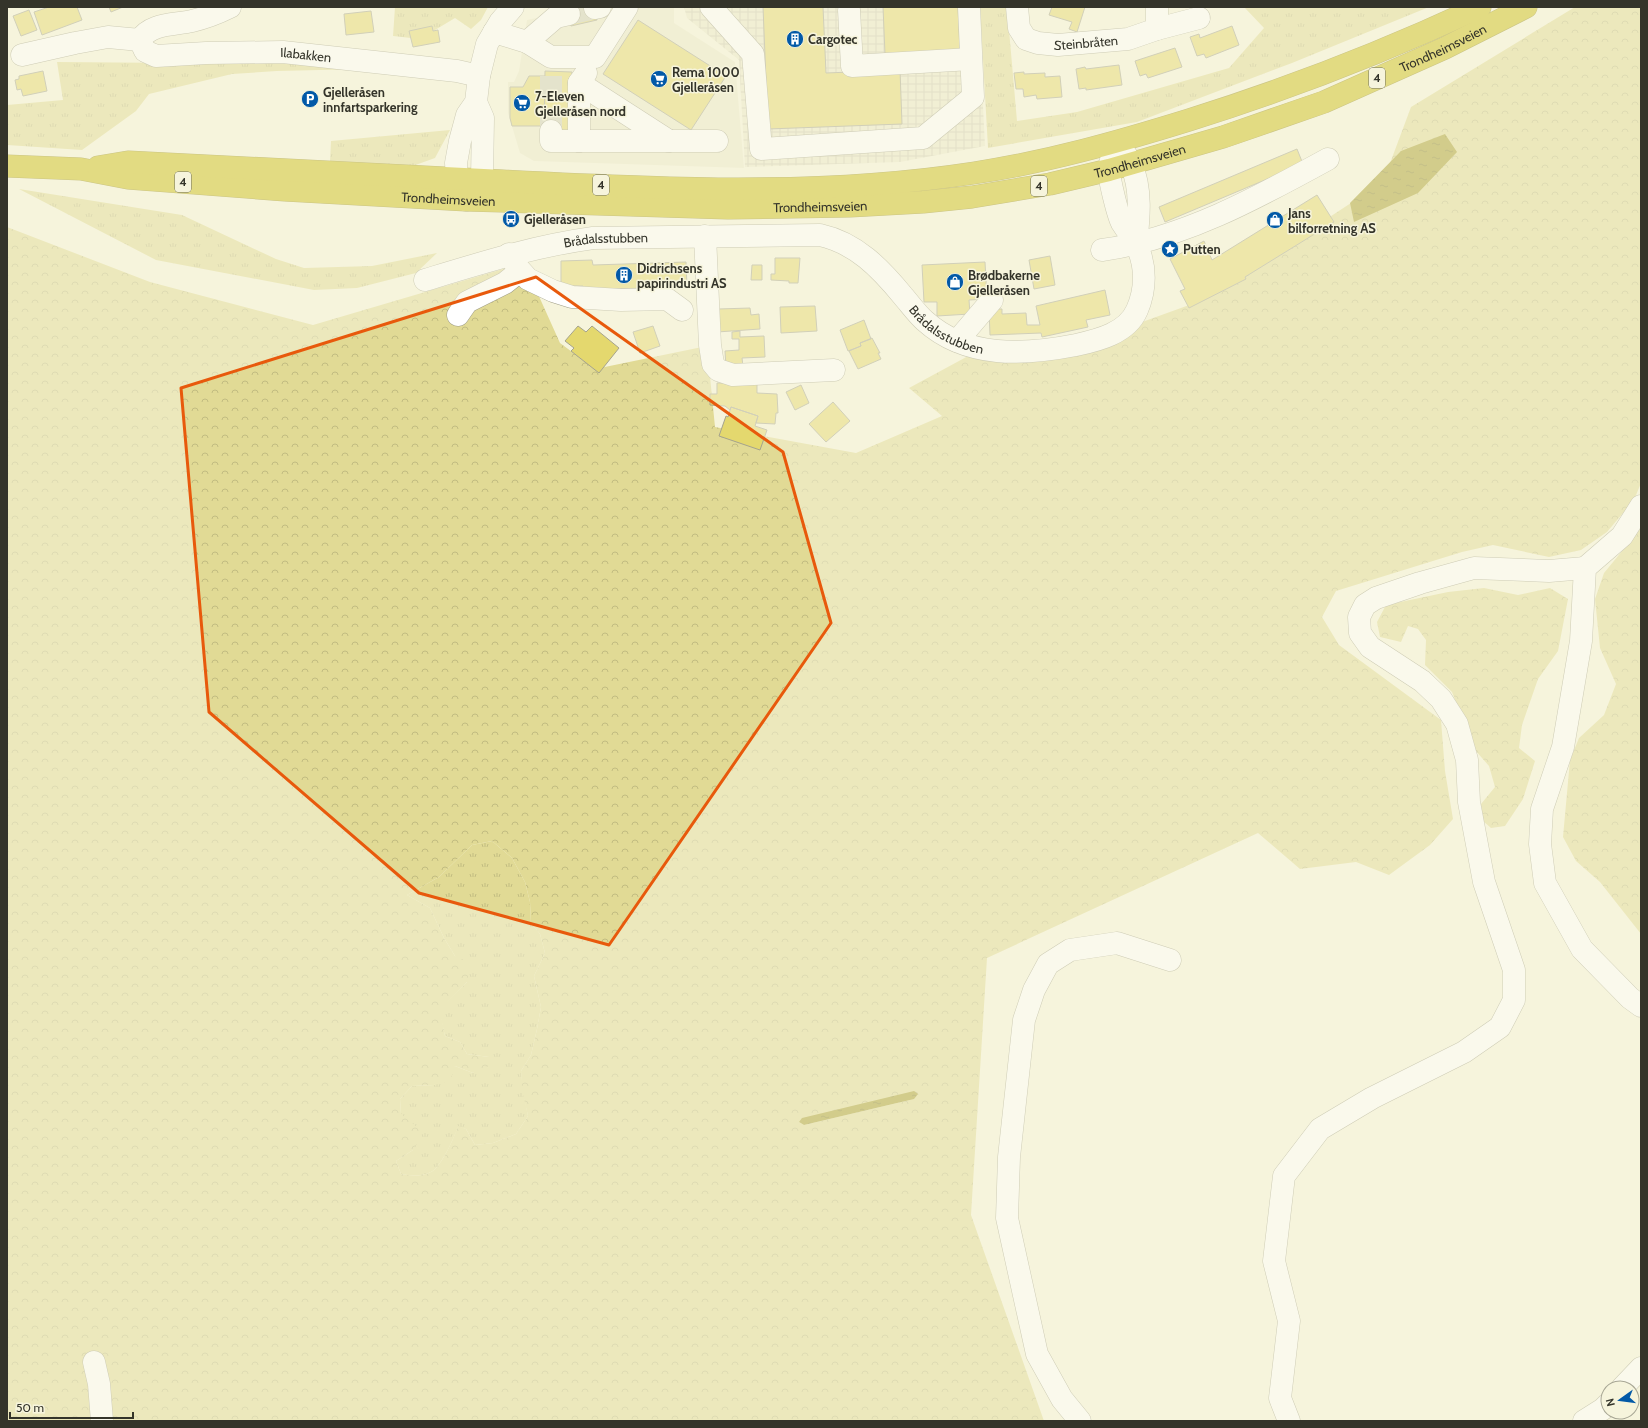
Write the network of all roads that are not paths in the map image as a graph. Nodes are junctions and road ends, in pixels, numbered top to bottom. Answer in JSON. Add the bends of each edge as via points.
{"nodes":[{"id":1,"x":230,"y":7,"type":"edge"},
{"id":2,"x":513,"y":7,"type":"edge"},
{"id":3,"x":711,"y":7,"type":"edge"},
{"id":4,"x":969,"y":7,"type":"edge"},
{"id":5,"x":1017,"y":7,"type":"edge"},
{"id":6,"x":1157,"y":7,"type":"edge"},
{"id":7,"x":1480,"y":7,"type":"edge"},
{"id":8,"x":1526,"y":7,"type":"edge"},
{"id":9,"x":611,"y":8,"type":"edge"},
{"id":10,"x":849,"y":10,"type":"dead end"},
{"id":11,"x":562,"y":15,"type":"tunnel mouth"},
{"id":12,"x":1199,"y":18,"type":"dead end"},
{"id":13,"x":1157,"y":29,"type":"junction"},
{"id":14,"x":494,"y":32,"type":"junction"},
{"id":15,"x":140,"y":40,"type":"junction"},
{"id":16,"x":527,"y":42,"type":"junction"},
{"id":17,"x":22,"y":55,"type":"dead end"},
{"id":18,"x":595,"y":56,"type":"junction"},
{"id":19,"x":971,"y":59,"type":"junction"},
{"id":20,"x":479,"y":76,"type":"junction"},
{"id":21,"x":579,"y":83,"type":"junction"},
{"id":22,"x":476,"y":102,"type":"junction"},
{"id":23,"x":551,"y":131,"type":"dead end"},
{"id":24,"x":717,"y":140,"type":"dead end"},
{"id":25,"x":579,"y":141,"type":"junction"},
{"id":26,"x":669,"y":141,"type":"junction"},
{"id":27,"x":1117,"y":142,"type":"junction"},
{"id":28,"x":1328,"y":159,"type":"dead end"},
{"id":29,"x":1131,"y":163,"type":"junction"},
{"id":30,"x":7,"y":166,"type":"edge"},
{"id":31,"x":81,"y":169,"type":"junction"},
{"id":32,"x":1109,"y":170,"type":"junction"},
{"id":33,"x":457,"y":178,"type":"junction"},
{"id":34,"x":482,"y":179,"type":"junction"},
{"id":35,"x":466,"y":200,"type":"junction"},
{"id":36,"x":705,"y":236,"type":"junction"},
{"id":37,"x":1136,"y":245,"type":"junction"},
{"id":38,"x":1102,"y":250,"type":"dead end"},
{"id":39,"x":514,"y":262,"type":"junction"},
{"id":40,"x":425,"y":280,"type":"dead end"},
{"id":41,"x":992,"y":300,"type":"dead end"},
{"id":42,"x":682,"y":310,"type":"dead end"},
{"id":43,"x":458,"y":315,"type":"dead end"},
{"id":44,"x":957,"y":341,"type":"junction"},
{"id":45,"x":834,"y":370,"type":"dead end"},
{"id":46,"x":1641,"y":506,"type":"edge"},
{"id":47,"x":1586,"y":568,"type":"junction"},
{"id":48,"x":1170,"y":960,"type":"dead end"},
{"id":49,"x":1641,"y":1006,"type":"edge"},
{"id":50,"x":94,"y":1362,"type":"dead end"},
{"id":51,"x":1641,"y":1368,"type":"edge"},
{"id":52,"x":1630,"y":1380,"type":"edge"},
{"id":53,"x":1600,"y":1411,"type":"edge"},
{"id":54,"x":102,"y":1421,"type":"edge"},
{"id":55,"x":1080,"y":1421,"type":"edge"},
{"id":56,"x":1289,"y":1421,"type":"edge"},
{"id":57,"x":1584,"y":1421,"type":"edge"}],
"edges":[{"from":1,"to":15,"type":"street","via":[[192,21],[158,27],[145,33]]},
{"from":2,"to":14,"type":"street"},
{"from":3,"to":19,"type":"street","via":[[753,54],[761,149],[923,138],[973,97]]},
{"from":4,"to":19,"type":"street"},
{"from":5,"to":13,"type":"street","name":"Steinbråten","via":[[1019,28],[1026,39],[1038,43],[1058,45],[1128,39]]},
{"from":6,"to":13,"type":"street"},
{"from":7,"to":27,"type":"highway","name":"Trondheimsveien","number":"4","via":[[1248,102]]},
{"from":8,"to":29,"type":"highway","name":"Trondheimsveien","number":"4","via":[[1445,48],[1324,102],[1229,135]]},
{"from":9,"to":18,"type":"street"},
{"from":10,"to":19,"type":"street","via":[[852,66]]},
{"from":11,"to":16,"type":"street"},
{"from":12,"to":13,"type":"street","name":"Steinbråten"},
{"from":14,"to":16,"type":"street"},
{"from":14,"to":20,"type":"street","via":[[487,44]]},
{"from":15,"to":17,"type":"street","via":[[108,37]]},
{"from":15,"to":20,"type":"street","name":"Ilabakken","via":[[146,51],[156,56],[206,52],[283,52],[457,71]]},
{"from":16,"to":18,"type":"street","via":[[551,64]]},
{"from":18,"to":21,"type":"street"},
{"from":20,"to":22,"type":"street"},
{"from":21,"to":25,"type":"street"},
{"from":21,"to":26,"type":"street"},
{"from":22,"to":33,"type":"street","via":[[467,115],[460,141],[456,163]]},
{"from":22,"to":34,"type":"street","via":[[483,118]]},
{"from":23,"to":25,"type":"street","via":[[551,141]]},
{"from":24,"to":26,"type":"street"},
{"from":25,"to":26,"type":"street"},
{"from":27,"to":29,"type":"street","name":"Brådalsstubben"},
{"from":27,"to":32,"type":"street","name":"Brådalsstubben"},
{"from":27,"to":34,"type":"highway","name":"Trondheimsveien","number":"4","via":[[990,170],[921,180],[827,188],[707,189]]},
{"from":28,"to":37,"type":"street","via":[[1229,209],[1170,234]]},
{"from":29,"to":32,"type":"highway","name":"Trondheimsveien","number":"4"},
{"from":29,"to":37,"type":"street","name":"Brådalsstubben","via":[[1137,183],[1139,218]]},
{"from":30,"to":31,"type":"highway","name":"Trondheimsveien","number":"4"},
{"from":31,"to":33,"type":"highway","name":"Trondheimsveien","number":"4","via":[[128,162]]},
{"from":31,"to":35,"type":"highway","name":"Trondheimsveien","number":"4","via":[[128,178],[292,191]]},
{"from":32,"to":35,"type":"highway","name":"Trondheimsveien","number":"4","via":[[1050,184],[972,197],[881,205],[728,208]]},
{"from":32,"to":37,"type":"street","name":"Brådalsstubben","via":[[1121,221]]},
{"from":33,"to":34,"type":"highway","name":"Trondheimsveien","number":"4"},
{"from":33,"to":35,"type":"street"},
{"from":34,"to":35,"type":"street"},
{"from":36,"to":39,"type":"street","name":"Brådalsstubben","via":[[593,238],[565,242]]},
{"from":36,"to":44,"type":"street","name":"Brådalsstubben","via":[[820,235],[832,238],[863,255],[887,277],[924,321]]},
{"from":36,"to":45,"type":"street","via":[[710,345],[713,364],[718,370],[733,375]]},
{"from":37,"to":38,"type":"street"},
{"from":37,"to":44,"type":"street","name":"Brådalsstubben","via":[[1144,264],[1142,293],[1132,317],[1113,333],[1072,346],[1019,353],[985,351]]},
{"from":39,"to":40,"type":"street","name":"Brådalsstubben"},
{"from":39,"to":42,"type":"street","via":[[528,279],[572,297],[667,299]]},
{"from":39,"to":43,"type":"street","via":[[505,283],[467,302]]},
{"from":41,"to":44,"type":"street"},
{"from":46,"to":47,"type":"street","via":[[1622,536]]},
{"from":47,"to":49,"type":"street","via":[[1581,641],[1563,747],[1542,809],[1540,844],[1546,883],[1582,949]]},
{"from":47,"to":56,"type":"street","via":[[1549,571],[1474,568],[1376,598],[1364,605],[1359,617],[1360,633],[1370,647],[1422,681],[1441,699],[1456,724],[1467,760],[1469,802],[1484,882],[1514,970],[1514,1000],[1500,1027],[1464,1052],[1372,1098],[1320,1129],[1284,1176],[1274,1261],[1289,1321],[1280,1398]]},
{"from":48,"to":55,"type":"street","via":[[1117,942],[1070,950],[1048,964],[1034,990],[1024,1020],[1008,1157],[1007,1218],[1037,1354],[1062,1399]]},
{"from":50,"to":54,"type":"street"},
{"from":51,"to":52,"type":"street"},
{"from":53,"to":57,"type":"street"}]}
